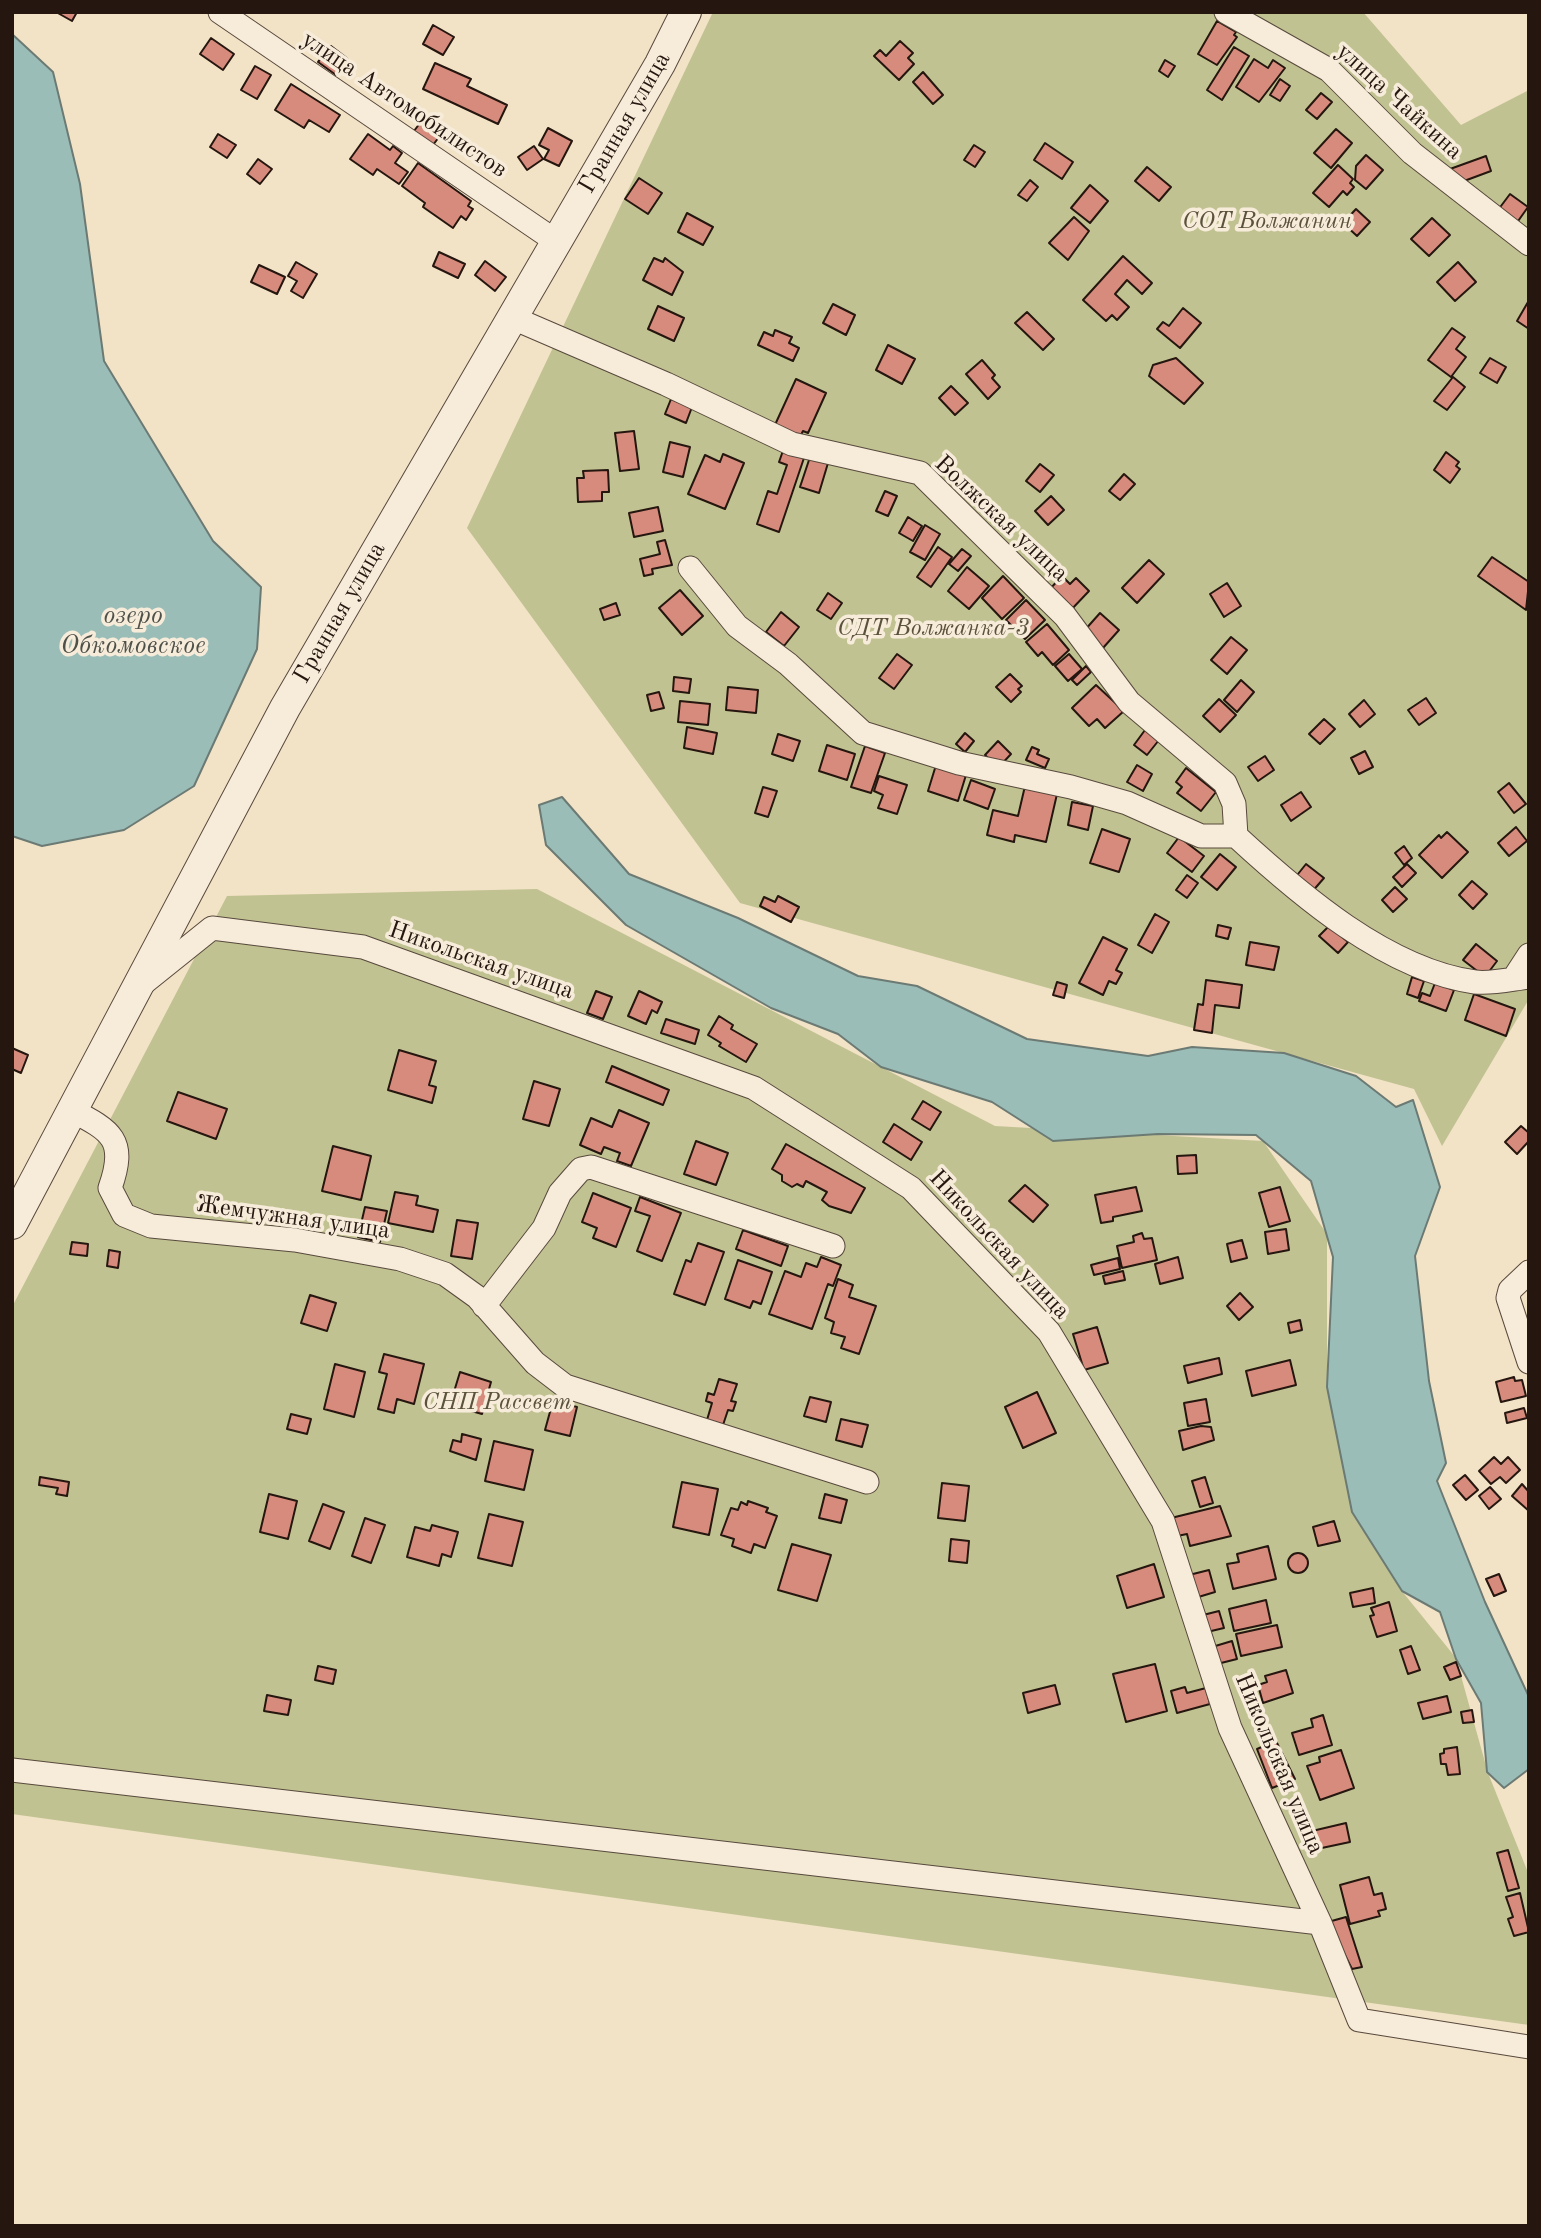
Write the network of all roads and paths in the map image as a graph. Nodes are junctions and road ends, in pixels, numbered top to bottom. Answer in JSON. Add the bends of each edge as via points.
{"nodes":[{"id":1,"x":220,"y":12,"type":"edge"},
{"id":2,"x":686,"y":12,"type":"edge"},
{"id":3,"x":1226,"y":12,"type":"edge"},
{"id":4,"x":557,"y":242,"type":"junction"},
{"id":5,"x":1529,"y":244,"type":"edge"},
{"id":6,"x":513,"y":318,"type":"junction"},
{"id":7,"x":690,"y":568,"type":"dead end"},
{"id":8,"x":1236,"y":836,"type":"junction"},
{"id":9,"x":1529,"y":955,"type":"edge"},
{"id":10,"x":1522,"y":978,"type":"edge"},
{"id":11,"x":134,"y":991,"type":"junction"},
{"id":12,"x":71,"y":1110,"type":"junction"},
{"id":13,"x":15,"y":1210,"type":"edge"},
{"id":14,"x":833,"y":1246,"type":"dead end"},
{"id":15,"x":1529,"y":1272,"type":"edge"},
{"id":16,"x":484,"y":1306,"type":"junction"},
{"id":17,"x":1529,"y":1362,"type":"edge"},
{"id":18,"x":867,"y":1482,"type":"dead end"},
{"id":19,"x":12,"y":1770,"type":"edge"},
{"id":20,"x":1320,"y":1923,"type":"junction"},
{"id":21,"x":1529,"y":2047,"type":"edge"}],
"edges":[{"from":1,"to":4,"type":"street","name":"улица Автомобилистов"},
{"from":2,"to":4,"type":"street","name":"Гранная улица"},
{"from":3,"to":5,"type":"street","name":"улица Чайкина","via":[[1329,70],[1412,153]]},
{"from":4,"to":6,"type":"street","name":"Гранная улица"},
{"from":6,"to":8,"type":"street","name":"Волжская улица","via":[[792,444],[920,473],[1065,616],[1129,702],[1225,783],[1234,804]]},
{"from":6,"to":11,"type":"street","name":"Гранная улица","via":[[285,708]]},
{"from":7,"to":8,"type":"street","via":[[737,626],[788,664],[863,733],[959,763],[1127,803],[1201,836]]},
{"from":8,"to":10,"type":"street","via":[[1342,923],[1413,964],[1476,982]]},
{"from":9,"to":10,"type":"street"},
{"from":11,"to":12,"type":"street","name":"Гранная улица"},
{"from":11,"to":20,"type":"street","name":"Никольская улица","via":[[212,928],[363,947],[754,1088],[911,1188],[1049,1332],[1163,1521],[1230,1728]]},
{"from":12,"to":13,"type":"street","name":"Гранная улица"},
{"from":12,"to":16,"type":"street","name":"Жемчужная улица","via":[[106,1130],[119,1149],[110,1188],[124,1215],[151,1226],[295,1240],[400,1259],[445,1274]]},
{"from":14,"to":16,"type":"street","via":[[591,1167],[581,1169],[560,1194],[544,1228]]},
{"from":15,"to":17,"type":"street","via":[[1508,1298]]},
{"from":16,"to":18,"type":"street","name":"Жемчужная улица","via":[[535,1363],[565,1386]]},
{"from":19,"to":20,"type":"street"},
{"from":20,"to":21,"type":"street","name":"Никольская улица","via":[[1359,2020]]}]}
